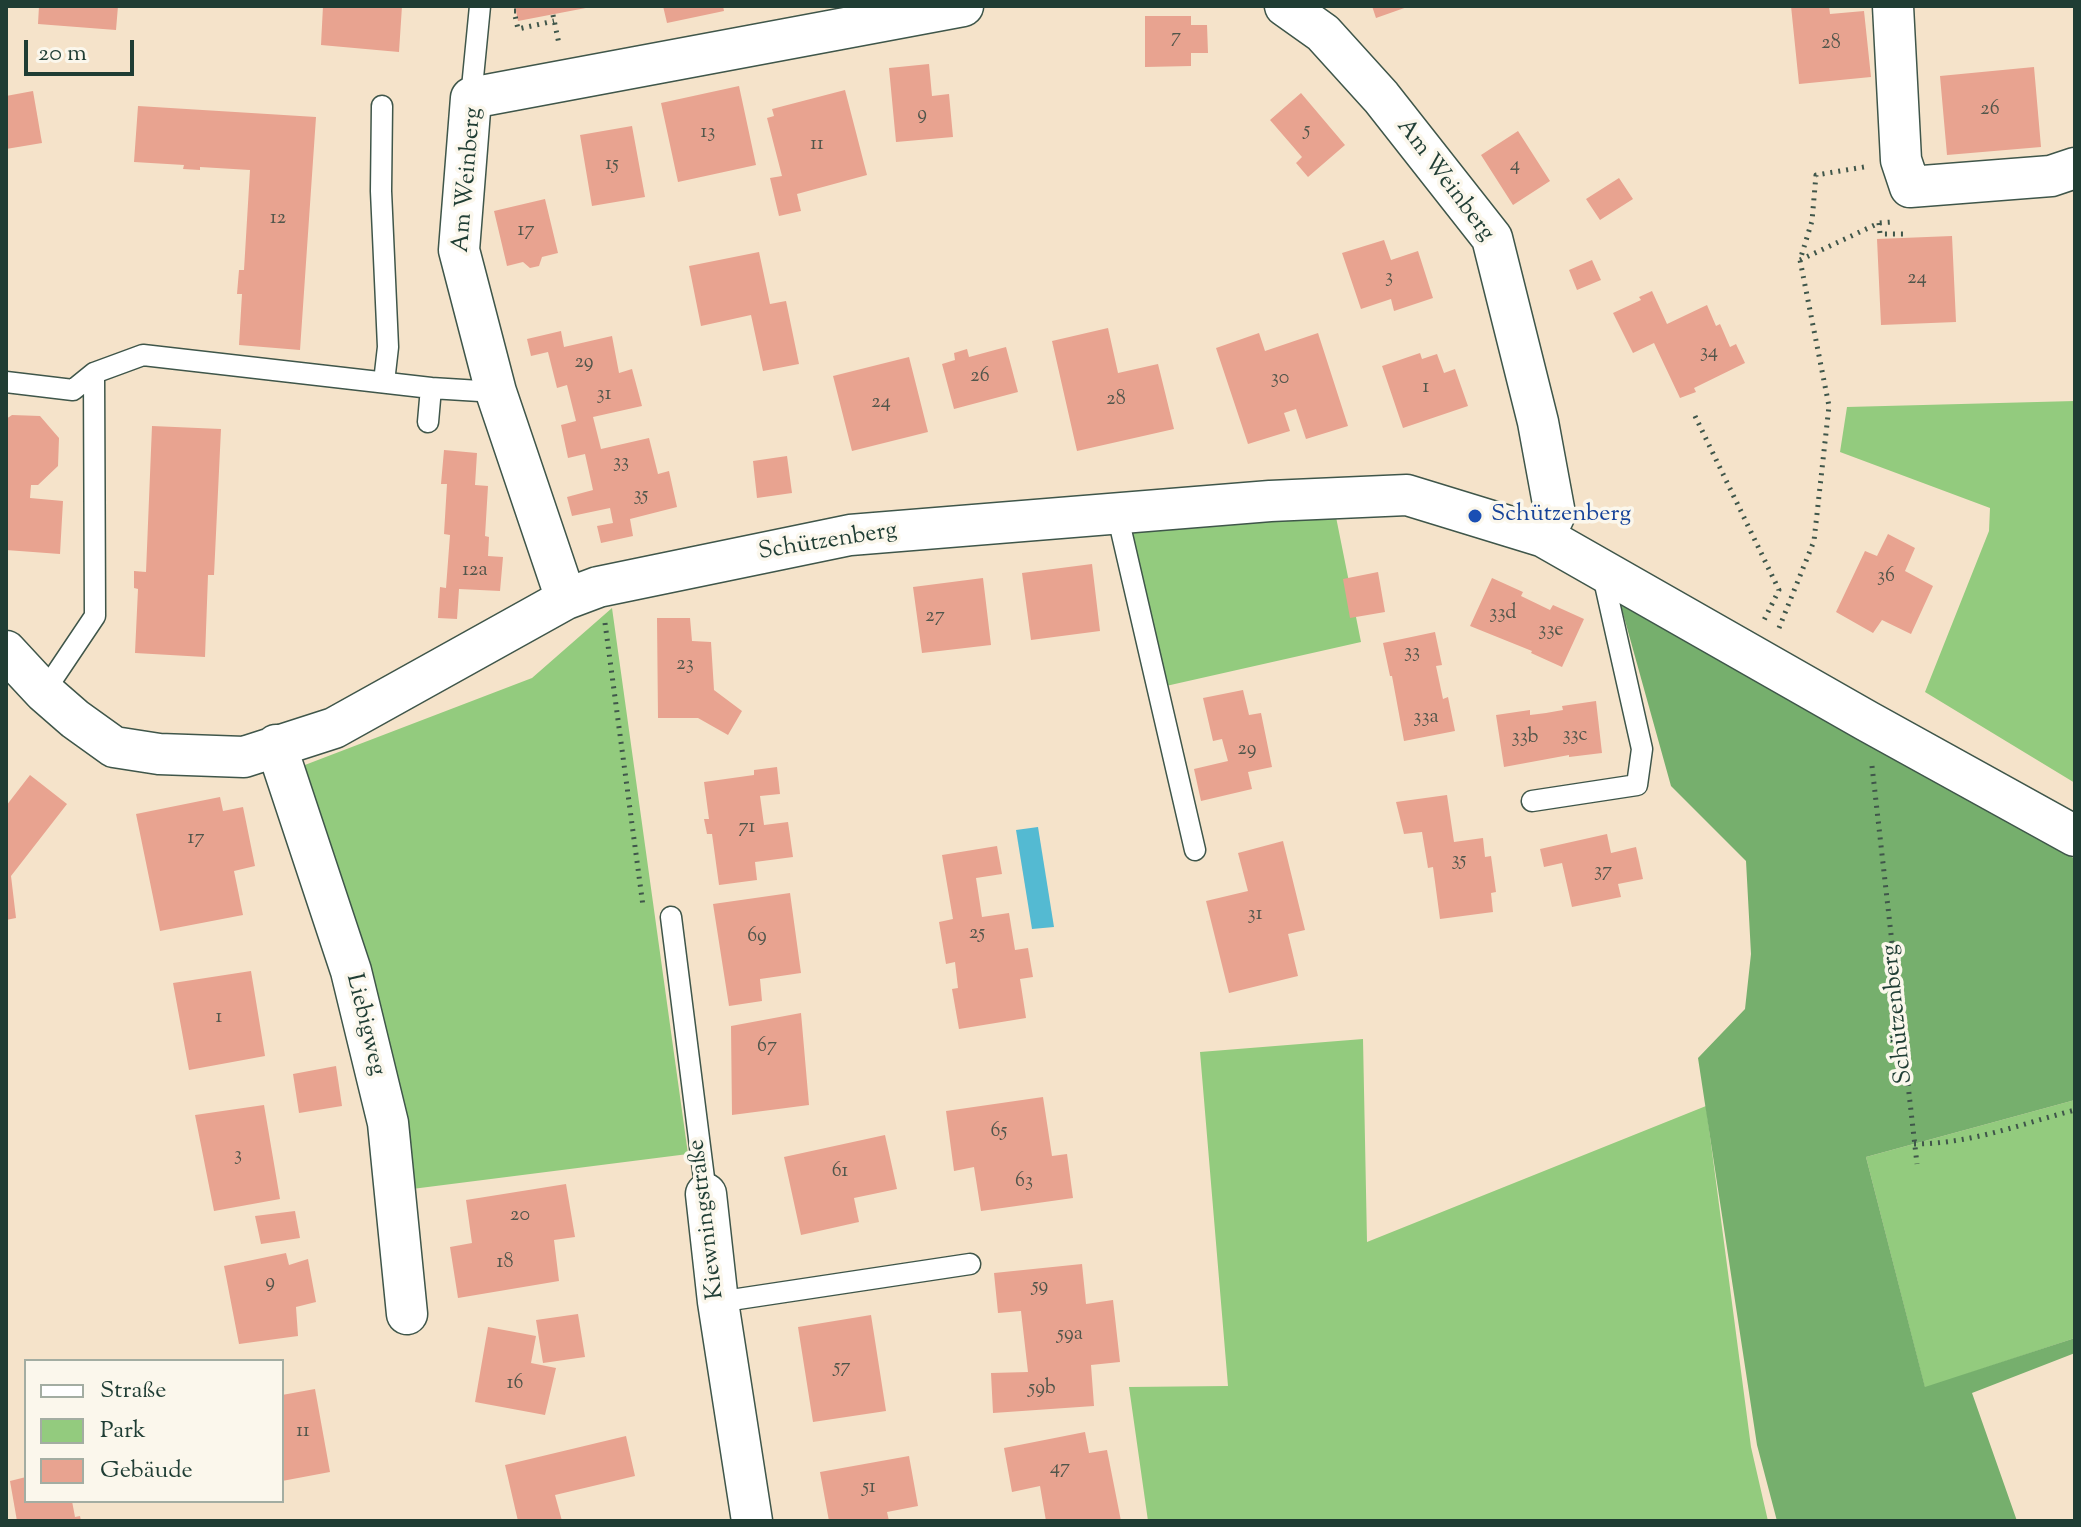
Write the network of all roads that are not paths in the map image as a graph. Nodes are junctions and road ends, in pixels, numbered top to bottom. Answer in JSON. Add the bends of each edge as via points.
{"nodes":[{"id":1,"x":480,"y":6,"type":"edge"},
{"id":2,"x":963,"y":6,"type":"edge"},
{"id":3,"x":1285,"y":6,"type":"edge"},
{"id":4,"x":1893,"y":6,"type":"edge"},
{"id":5,"x":471,"y":98,"type":"junction"},
{"id":6,"x":382,"y":106,"type":"dead end"},
{"id":7,"x":2075,"y":168,"type":"edge"},
{"id":8,"x":94,"y":373,"type":"junction"},
{"id":9,"x":6,"y":382,"type":"edge"},
{"id":10,"x":384,"y":382,"type":"junction"},
{"id":11,"x":431,"y":388,"type":"junction"},
{"id":12,"x":496,"y":392,"type":"junction"},
{"id":13,"x":428,"y":422,"type":"dead end"},
{"id":14,"x":1117,"y":513,"type":"junction"},
{"id":15,"x":1544,"y":537,"type":"junction"},
{"id":16,"x":1602,"y":571,"type":"junction"},
{"id":17,"x":582,"y":593,"type":"junction"},
{"id":18,"x":6,"y":651,"type":"edge"},
{"id":19,"x":44,"y":692,"type":"junction"},
{"id":20,"x":276,"y":745,"type":"junction"},
{"id":21,"x":1532,"y":801,"type":"dead end"},
{"id":22,"x":2075,"y":836,"type":"edge"},
{"id":23,"x":1195,"y":850,"type":"dead end"},
{"id":24,"x":671,"y":917,"type":"road end"},
{"id":25,"x":706,"y":1194,"type":"joint"},
{"id":26,"x":970,"y":1264,"type":"dead end"},
{"id":27,"x":718,"y":1302,"type":"junction"},
{"id":28,"x":407,"y":1314,"type":"dead end"},
{"id":29,"x":752,"y":1521,"type":"edge"}],
"edges":[{"from":1,"to":5,"type":"lane"},
{"from":2,"to":5,"type":"street","name":"Am Weinberg"},
{"from":3,"to":15,"type":"street","name":"Am Weinberg","via":[[1323,33],[1362,75],[1492,238],[1555,514]]},
{"from":4,"to":7,"type":"street","via":[[1901,160],[1910,187],[2051,176]]},
{"from":5,"to":12,"type":"street","name":"Am Weinberg","via":[[459,250]]},
{"from":6,"to":10,"type":"lane","via":[[388,347]]},
{"from":8,"to":9,"type":"lane","via":[[73,390]]},
{"from":8,"to":10,"type":"lane","via":[[143,355]]},
{"from":8,"to":19,"type":"lane","via":[[95,616]]},
{"from":10,"to":11,"type":"lane"},
{"from":11,"to":12,"type":"lane"},
{"from":11,"to":13,"type":"lane"},
{"from":12,"to":17,"type":"street","name":"Am Weinberg"},
{"from":14,"to":15,"type":"street","name":"Schützenberg","via":[[1407,495]]},
{"from":14,"to":17,"type":"street","name":"Schützenberg","via":[[850,535]]},
{"from":14,"to":23,"type":"lane"},
{"from":15,"to":16,"type":"street","name":"Schützenberg"},
{"from":16,"to":21,"type":"lane","via":[[1642,749],[1637,785]]},
{"from":16,"to":22,"type":"street","name":"Schützenberg"},
{"from":17,"to":20,"type":"street","name":"Schützenberg","via":[[334,728]]},
{"from":18,"to":19,"type":"street","name":"Schützenberg"},
{"from":19,"to":20,"type":"street","name":"Schützenberg","via":[[114,747],[244,757]]},
{"from":20,"to":28,"type":"street","name":"Liebigweg","via":[[351,971],[388,1123]]},
{"from":24,"to":25,"type":"lane","name":"Kiewningstraße"},
{"from":25,"to":27,"type":"street","name":"Kiewningstraße"},
{"from":26,"to":27,"type":"lane"},
{"from":27,"to":29,"type":"street","name":"Kiewningstraße"}]}
